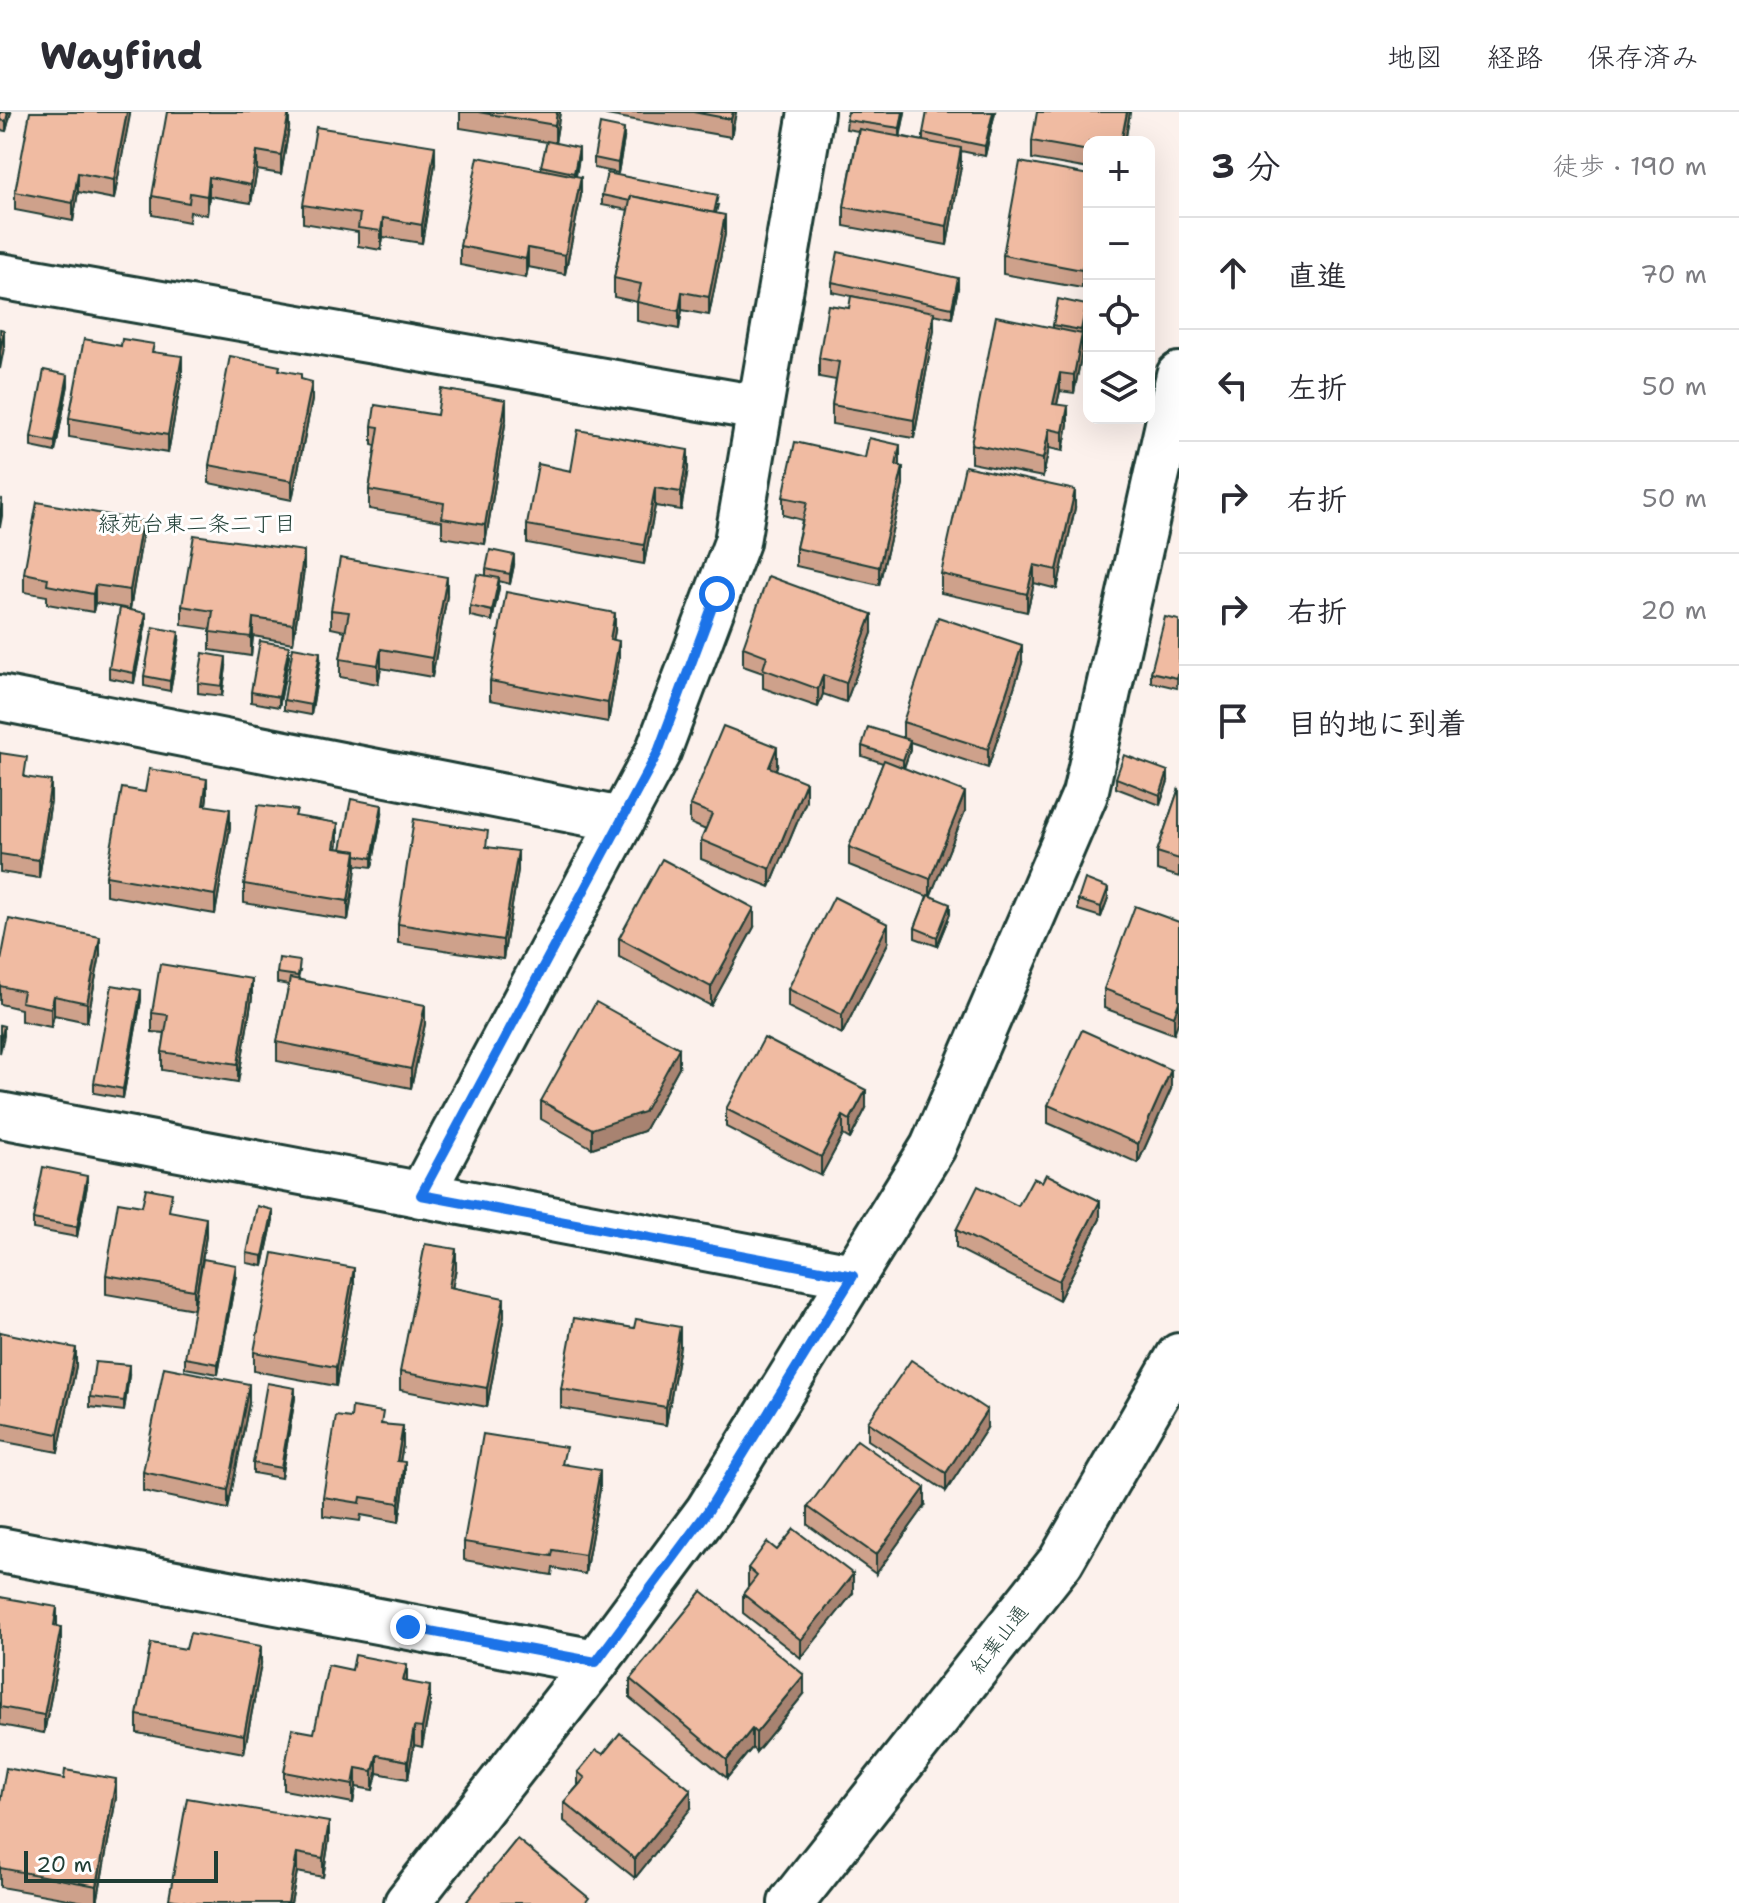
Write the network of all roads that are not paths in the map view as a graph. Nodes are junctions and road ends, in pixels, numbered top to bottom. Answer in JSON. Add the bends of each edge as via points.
{"nodes":[{"id":1,"x":811,"y":112,"type":"edge"},
{"id":2,"x":0,"y":276,"type":"edge"},
{"id":3,"x":1179,"y":375,"type":"edge"},
{"id":4,"x":759,"y":408,"type":"junction"},
{"id":5,"x":0,"y":698,"type":"edge"},
{"id":6,"x":622,"y":820,"type":"junction"},
{"id":7,"x":0,"y":1115,"type":"edge"},
{"id":8,"x":421,"y":1195,"type":"junction"},
{"id":9,"x":853,"y":1276,"type":"junction"},
{"id":10,"x":1179,"y":1356,"type":"edge"},
{"id":11,"x":0,"y":1550,"type":"edge"},
{"id":12,"x":596,"y":1662,"type":"junction"},
{"id":13,"x":407,"y":1903,"type":"edge"},
{"id":14,"x":791,"y":1903,"type":"edge"}],
"edges":[{"from":1,"to":4,"type":"street"},
{"from":2,"to":4,"type":"street"},
{"from":3,"to":9,"type":"street","via":[[1085,794],[933,1147]]},
{"from":4,"to":6,"type":"street","via":[[737,542],[658,752]]},
{"from":5,"to":6,"type":"street"},
{"from":6,"to":8,"type":"street"},
{"from":7,"to":8,"type":"street"},
{"from":8,"to":9,"type":"street"},
{"from":9,"to":12,"type":"street","via":[[708,1511]]},
{"from":10,"to":14,"type":"street","name":"紅葉山通","via":[[1061,1561]]},
{"from":11,"to":12,"type":"street"},
{"from":12,"to":13,"type":"street"}]}
